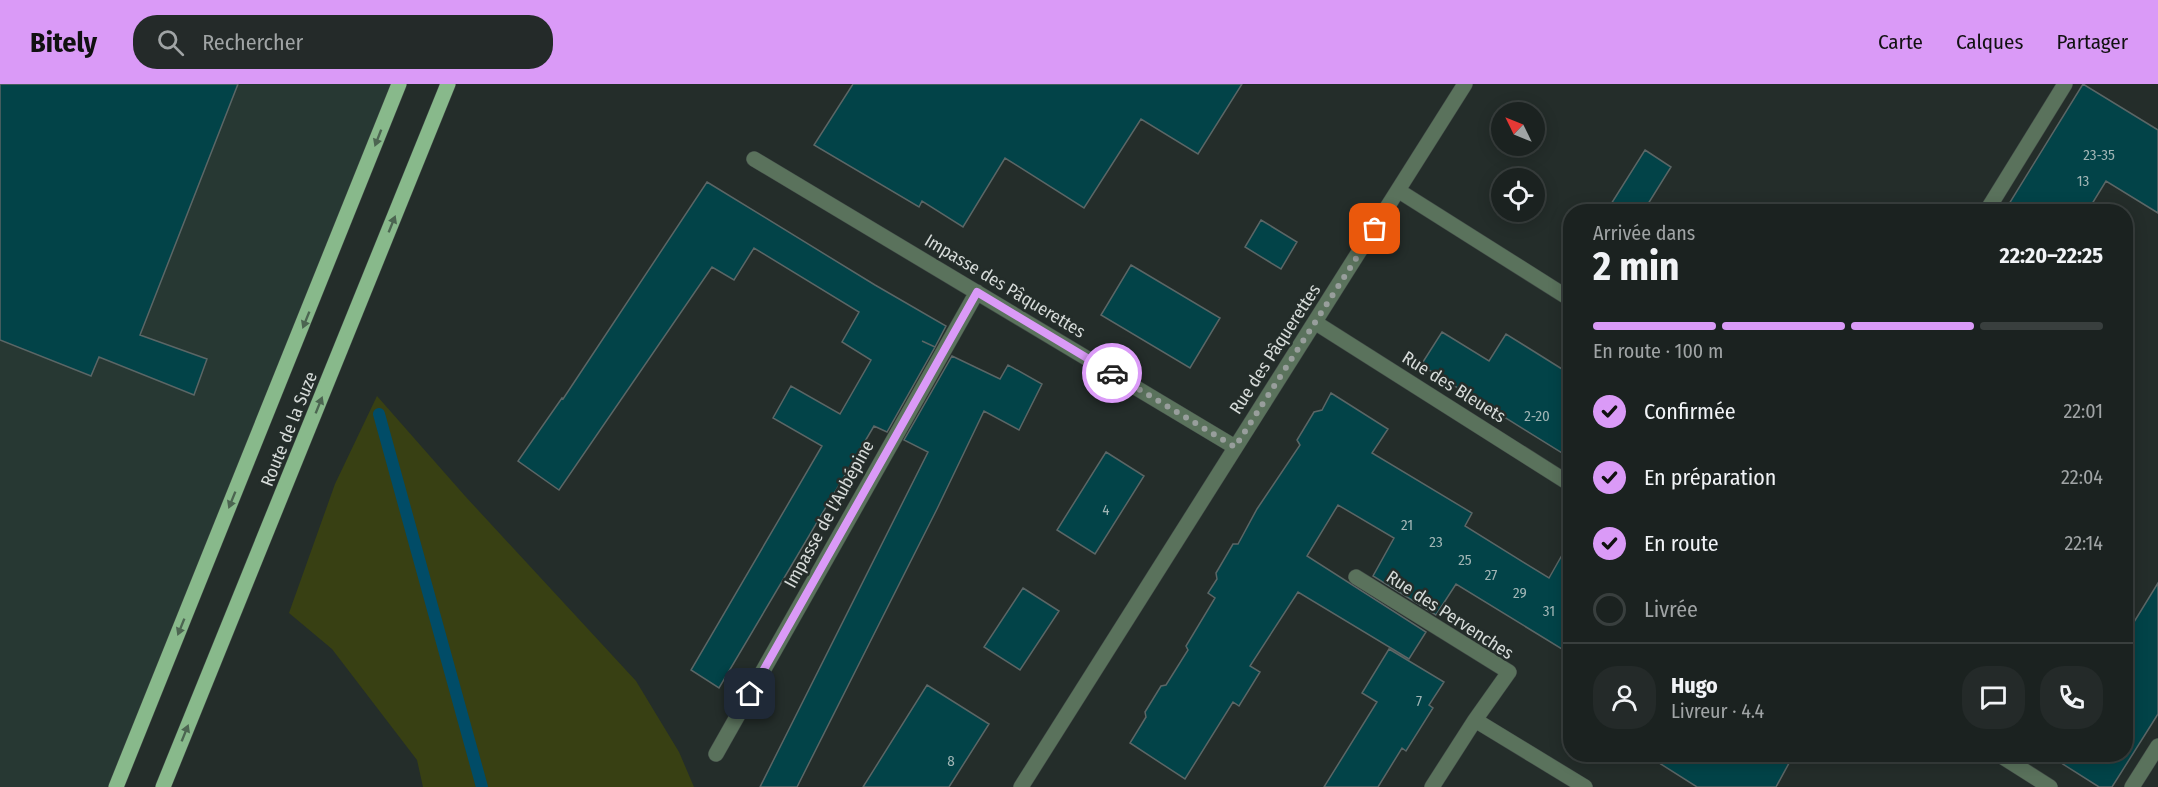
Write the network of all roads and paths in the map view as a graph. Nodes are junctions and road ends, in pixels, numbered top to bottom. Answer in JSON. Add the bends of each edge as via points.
{"nodes":[{"id":1,"x":399,"y":84,"type":"edge"},
{"id":2,"x":448,"y":84,"type":"edge"},
{"id":3,"x":1465,"y":84,"type":"edge"},
{"id":4,"x":2065,"y":84,"type":"edge"},
{"id":5,"x":754,"y":159,"type":"dead end"},
{"id":6,"x":1399,"y":192,"type":"junction"},
{"id":7,"x":1991,"y":204,"type":"edge"},
{"id":8,"x":977,"y":292,"type":"junction"},
{"id":9,"x":1563,"y":295,"type":"edge"},
{"id":10,"x":1316,"y":323,"type":"junction"},
{"id":11,"x":1235,"y":447,"type":"junction"},
{"id":12,"x":1563,"y":480,"type":"edge"},
{"id":13,"x":1356,"y":577,"type":"dead end"},
{"id":14,"x":1475,"y":720,"type":"junction"},
{"id":15,"x":2158,"y":746,"type":"edge"},
{"id":16,"x":716,"y":754,"type":"dead end"},
{"id":17,"x":2011,"y":762,"type":"edge"},
{"id":18,"x":117,"y":787,"type":"edge"},
{"id":19,"x":163,"y":787,"type":"edge"},
{"id":20,"x":1021,"y":787,"type":"edge"},
{"id":21,"x":1432,"y":787,"type":"edge"},
{"id":22,"x":1585,"y":787,"type":"edge"},
{"id":23,"x":2050,"y":787,"type":"edge"},
{"id":24,"x":2132,"y":787,"type":"edge"}],
"edges":[{"from":1,"to":18,"type":"main road","name":"Route de la Suze","one_way":true},
{"from":19,"to":2,"type":"main road","name":"Route de la Suze","one_way":true},
{"from":3,"to":6,"type":"street","name":"Rue des Pâquerettes"},
{"from":4,"to":7,"type":"street"},
{"from":5,"to":8,"type":"street","name":"Impasse des Pâquerettes"},
{"from":6,"to":9,"type":"street"},
{"from":6,"to":10,"type":"street","name":"Rue des Pâquerettes"},
{"from":8,"to":11,"type":"street","name":"Impasse des Pâquerettes"},
{"from":8,"to":16,"type":"street","name":"Impasse de l'Aubépine"},
{"from":10,"to":11,"type":"street","name":"Rue des Pâquerettes"},
{"from":10,"to":12,"type":"street","name":"Rue des Bleuets"},
{"from":11,"to":20,"type":"street","name":"Rue des Pâquerettes"},
{"from":13,"to":14,"type":"street","name":"Rue des Pervenches","via":[[1509,672]]},
{"from":14,"to":21,"type":"street","name":"Rue des Pervenches"},
{"from":14,"to":22,"type":"street"},
{"from":15,"to":24,"type":"street"},
{"from":17,"to":23,"type":"street"}]}
